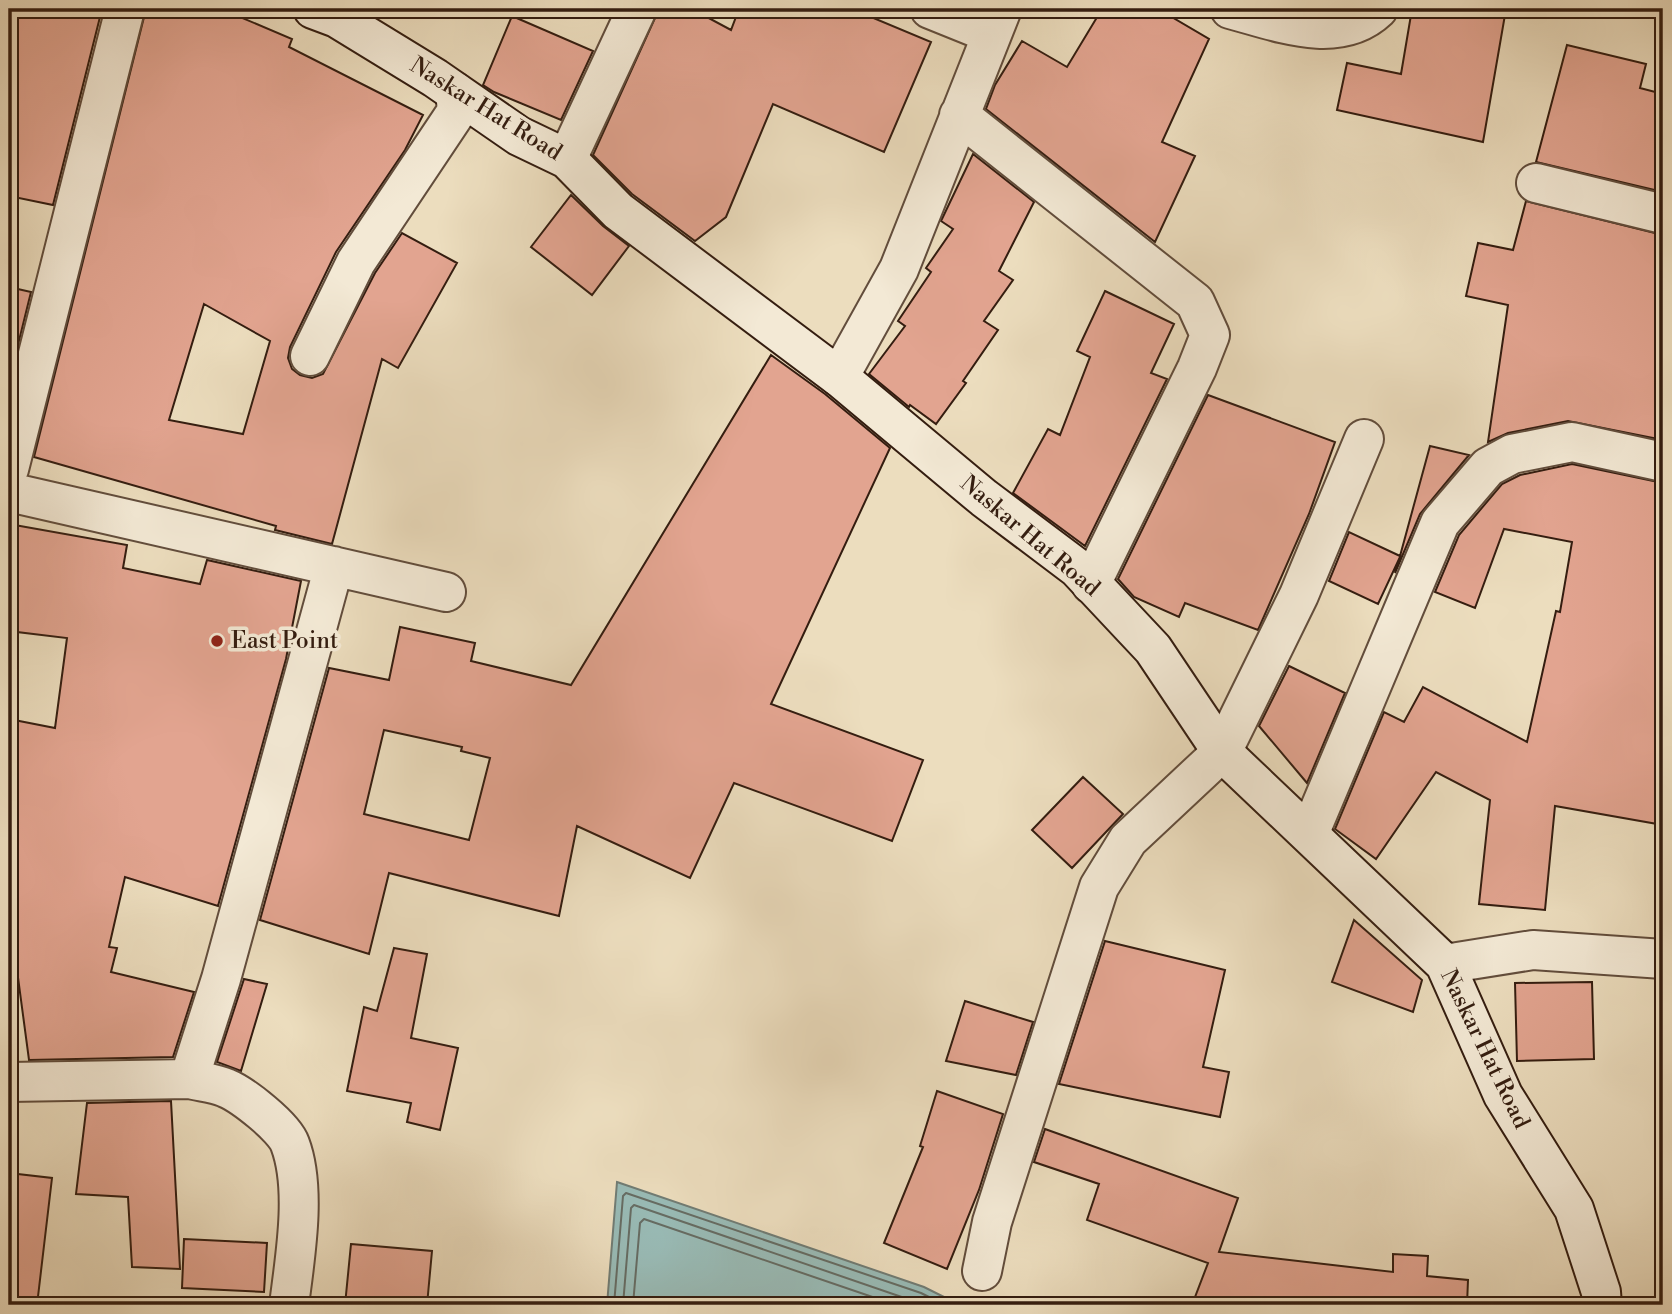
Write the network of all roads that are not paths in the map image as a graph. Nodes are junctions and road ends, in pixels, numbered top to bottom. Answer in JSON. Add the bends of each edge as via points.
{"nodes":[{"id":1,"x":125,"y":9,"type":"edge"},
{"id":2,"x":313,"y":9,"type":"edge"},
{"id":3,"x":637,"y":9,"type":"edge"},
{"id":4,"x":930,"y":9,"type":"edge"},
{"id":5,"x":1230,"y":9,"type":"edge"},
{"id":6,"x":1378,"y":9,"type":"edge"},
{"id":7,"x":997,"y":21,"type":"edge"},
{"id":8,"x":455,"y":92,"type":"junction"},
{"id":9,"x":959,"y":115,"type":"junction"},
{"id":10,"x":567,"y":159,"type":"junction"},
{"id":11,"x":1536,"y":183,"type":"dead end"},
{"id":12,"x":1663,"y":214,"type":"edge"},
{"id":13,"x":310,"y":356,"type":"dead end"},
{"id":14,"x":839,"y":377,"type":"junction"},
{"id":15,"x":1364,"y":439,"type":"dead end"},
{"id":16,"x":1663,"y":462,"type":"edge"},
{"id":17,"x":9,"y":469,"type":"edge"},
{"id":18,"x":9,"y":492,"type":"edge"},
{"id":19,"x":334,"y":566,"type":"junction"},
{"id":20,"x":1091,"y":584,"type":"junction"},
{"id":21,"x":446,"y":592,"type":"dead end"},
{"id":22,"x":1222,"y":751,"type":"junction"},
{"id":23,"x":1310,"y":832,"type":"junction"},
{"id":24,"x":1663,"y":959,"type":"edge"},
{"id":25,"x":1445,"y":964,"type":"junction"},
{"id":26,"x":190,"y":1079,"type":"junction"},
{"id":27,"x":9,"y":1082,"type":"edge"},
{"id":28,"x":982,"y":1271,"type":"dead end"},
{"id":29,"x":289,"y":1305,"type":"edge"},
{"id":30,"x":1602,"y":1305,"type":"edge"}],
"edges":[{"from":1,"to":17,"type":"street"},
{"from":2,"to":8,"type":"street","name":"Naskar Hat Road","via":[[337,18]]},
{"from":3,"to":10,"type":"street"},
{"from":4,"to":7,"type":"street"},
{"from":5,"to":6,"type":"street","via":[[1314,30],[1355,24]]},
{"from":7,"to":9,"type":"street"},
{"from":8,"to":10,"type":"street","name":"Naskar Hat Road","via":[[519,136]]},
{"from":8,"to":13,"type":"street","via":[[457,111],[356,262]]},
{"from":9,"to":14,"type":"street","via":[[899,269]]},
{"from":9,"to":20,"type":"street","via":[[1195,302],[1210,335]]},
{"from":10,"to":14,"type":"street","name":"Naskar Hat Road","via":[[618,211]]},
{"from":11,"to":12,"type":"street"},
{"from":14,"to":20,"type":"street","name":"Naskar Hat Road"},
{"from":15,"to":22,"type":"street","via":[[1299,595]]},
{"from":16,"to":23,"type":"street","via":[[1572,442],[1513,454],[1488,467],[1440,523]]},
{"from":18,"to":19,"type":"street"},
{"from":19,"to":21,"type":"street"},
{"from":19,"to":26,"type":"street"},
{"from":20,"to":22,"type":"street","name":"Naskar Hat Road","via":[[1153,649]]},
{"from":22,"to":23,"type":"street","name":"Naskar Hat Road"},
{"from":22,"to":28,"type":"street","via":[[1128,840],[1099,887],[992,1222]]},
{"from":23,"to":25,"type":"street","name":"Naskar Hat Road"},
{"from":24,"to":25,"type":"street","via":[[1534,950]]},
{"from":25,"to":30,"type":"street","name":"Naskar Hat Road","via":[[1503,1095],[1574,1209]]},
{"from":26,"to":27,"type":"street"},
{"from":26,"to":29,"type":"street","via":[[227,1088],[261,1110],[290,1142],[298,1232]]}]}
